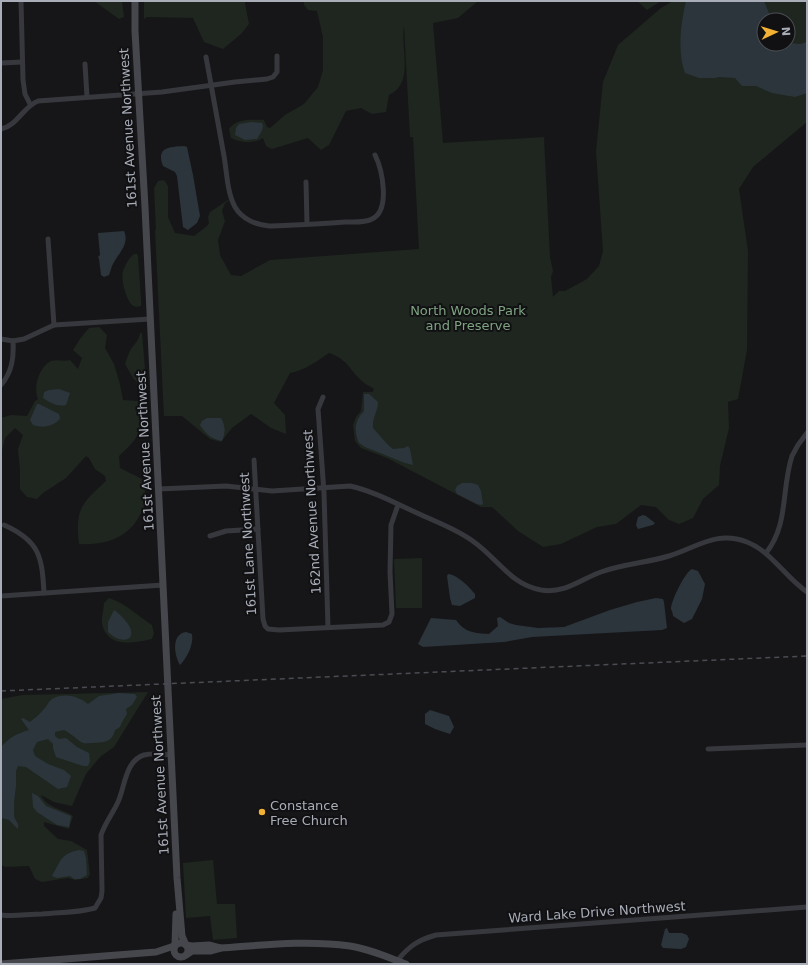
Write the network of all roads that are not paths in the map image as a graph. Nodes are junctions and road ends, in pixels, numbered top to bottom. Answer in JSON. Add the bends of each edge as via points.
{"nodes":[{"id":1,"x":21,"y":1,"type":"edge"},
{"id":2,"x":135,"y":1,"type":"edge"},
{"id":3,"x":277,"y":56,"type":"dead end"},
{"id":4,"x":206,"y":57,"type":"dead end"},
{"id":5,"x":22,"y":62,"type":"junction"},
{"id":6,"x":1,"y":63,"type":"edge"},
{"id":7,"x":85,"y":64,"type":"dead end"},
{"id":8,"x":211,"y":86,"type":"junction"},
{"id":9,"x":138,"y":94,"type":"junction"},
{"id":10,"x":87,"y":97,"type":"junction"},
{"id":11,"x":30,"y":104,"type":"junction"},
{"id":12,"x":1,"y":129,"type":"edge"},
{"id":13,"x":375,"y":155,"type":"dead end"},
{"id":14,"x":306,"y":182,"type":"dead end"},
{"id":15,"x":307,"y":224,"type":"junction"},
{"id":16,"x":48,"y":239,"type":"dead end"},
{"id":17,"x":150,"y":319,"type":"junction"},
{"id":18,"x":54,"y":325,"type":"junction"},
{"id":19,"x":1,"y":339,"type":"edge"},
{"id":20,"x":13,"y":341,"type":"junction"},
{"id":21,"x":1,"y":385,"type":"edge"},
{"id":22,"x":323,"y":397,"type":"dead end"},
{"id":23,"x":807,"y":433,"type":"edge"},
{"id":24,"x":254,"y":460,"type":"dead end"},
{"id":25,"x":323,"y":488,"type":"junction"},
{"id":26,"x":158,"y":489,"type":"junction"},
{"id":27,"x":256,"y":490,"type":"junction"},
{"id":28,"x":398,"y":505,"type":"junction"},
{"id":29,"x":4,"y":525,"type":"dead end"},
{"id":30,"x":258,"y":530,"type":"junction"},
{"id":31,"x":210,"y":536,"type":"dead end"},
{"id":32,"x":766,"y":554,"type":"junction"},
{"id":33,"x":163,"y":585,"type":"junction"},
{"id":34,"x":807,"y":592,"type":"edge"},
{"id":35,"x":44,"y":593,"type":"junction"},
{"id":36,"x":1,"y":596,"type":"edge"},
{"id":37,"x":328,"y":627,"type":"junction"},
{"id":38,"x":807,"y":745,"type":"edge"},
{"id":39,"x":708,"y":749,"type":"dead end"},
{"id":40,"x":171,"y":754,"type":"junction"},
{"id":41,"x":178,"y":900,"type":"junction"},
{"id":42,"x":807,"y":907,"type":"edge"},
{"id":43,"x":1,"y":915,"type":"edge"},
{"id":44,"x":186,"y":944,"type":"junction"},
{"id":45,"x":221,"y":948,"type":"junction"},
{"id":46,"x":175,"y":950,"type":"junction"},
{"id":47,"x":184,"y":958,"type":"edge"},
{"id":48,"x":397,"y":961,"type":"junction"},
{"id":49,"x":1,"y":964,"type":"edge"},
{"id":50,"x":178,"y":964,"type":"edge"},
{"id":51,"x":406,"y":964,"type":"edge"}],
"edges":[{"from":1,"to":5,"type":"street"},
{"from":2,"to":9,"type":"main road","name":"161st Avenue Northwest"},
{"from":3,"to":8,"type":"street","via":[[278,68],[275,75],[267,79]]},
{"from":4,"to":8,"type":"street"},
{"from":5,"to":6,"type":"street"},
{"from":5,"to":11,"type":"street","via":[[25,94]]},
{"from":7,"to":10,"type":"street"},
{"from":8,"to":9,"type":"street"},
{"from":8,"to":15,"type":"street","via":[[235,207],[248,220],[260,225]]},
{"from":9,"to":10,"type":"street"},
{"from":9,"to":17,"type":"main road","name":"161st Avenue Northwest"},
{"from":10,"to":11,"type":"street","via":[[38,101]]},
{"from":11,"to":12,"type":"street","via":[[15,123]]},
{"from":13,"to":15,"type":"street","via":[[381,170],[383,189],[383,206],[377,216],[368,221]]},
{"from":14,"to":15,"type":"street"},
{"from":16,"to":18,"type":"street"},
{"from":17,"to":18,"type":"street"},
{"from":17,"to":26,"type":"main road","name":"161st Avenue Northwest"},
{"from":18,"to":20,"type":"street","via":[[24,339]]},
{"from":19,"to":20,"type":"street"},
{"from":20,"to":21,"type":"street","via":[[11,369]]},
{"from":22,"to":25,"type":"street","name":"162nd Avenue Northwest","via":[[318,409]]},
{"from":23,"to":32,"type":"street","via":[[790,462],[780,528]]},
{"from":24,"to":27,"type":"street","name":"161st Lane Northwest"},
{"from":25,"to":27,"type":"street"},
{"from":25,"to":28,"type":"street","via":[[350,486]]},
{"from":25,"to":37,"type":"street","name":"162nd Avenue Northwest"},
{"from":26,"to":27,"type":"street","via":[[226,486]]},
{"from":26,"to":33,"type":"main road","name":"161st Avenue Northwest"},
{"from":27,"to":30,"type":"street","name":"161st Lane Northwest"},
{"from":28,"to":32,"type":"street","via":[[455,531],[473,542],[517,581],[543,590],[558,590],[572,586],[599,572],[668,556],[712,540],[741,540]]},
{"from":28,"to":37,"type":"street","via":[[391,525],[392,614],[389,622],[383,625]]},
{"from":29,"to":35,"type":"street","via":[[28,538],[36,548],[41,560]]},
{"from":30,"to":31,"type":"street","via":[[226,531]]},
{"from":30,"to":37,"type":"street","name":"161st Lane Northwest","via":[[265,626],[268,629],[279,630]]},
{"from":32,"to":34,"type":"street"},
{"from":33,"to":35,"type":"street"},
{"from":33,"to":40,"type":"main road","name":"161st Avenue Northwest"},
{"from":35,"to":36,"type":"street"},
{"from":38,"to":39,"type":"street"},
{"from":40,"to":41,"type":"main road","name":"161st Avenue Northwest"},
{"from":40,"to":43,"type":"street","via":[[144,755],[133,762],[127,774],[118,802],[101,835],[102,891],[99,904],[95,908],[73,912]]},
{"from":41,"to":44,"type":"main road","name":"161st Avenue Northwest","via":[[182,936]]},
{"from":41,"to":46,"type":"main road","name":"161st Avenue Northwest"},
{"from":42,"to":48,"type":"street","name":"Ward Lake Drive Northwest","via":[[436,935],[415,943]]},
{"from":44,"to":45,"type":"main road"},
{"from":44,"to":46,"type":"main road","via":[[180,942]]},
{"from":44,"to":47,"type":"main road","name":"161st Avenue Northwest","via":[[188,950]]},
{"from":45,"to":47,"type":"main road","via":[[192,951]]},
{"from":45,"to":48,"type":"main road","via":[[300,943],[328,944],[351,946]]},
{"from":46,"to":47,"type":"main road"},
{"from":46,"to":49,"type":"main road","via":[[162,954],[156,952]]},
{"from":46,"to":50,"type":"main road","name":"161st Avenue Northwest"},
{"from":48,"to":51,"type":"main road"}]}
